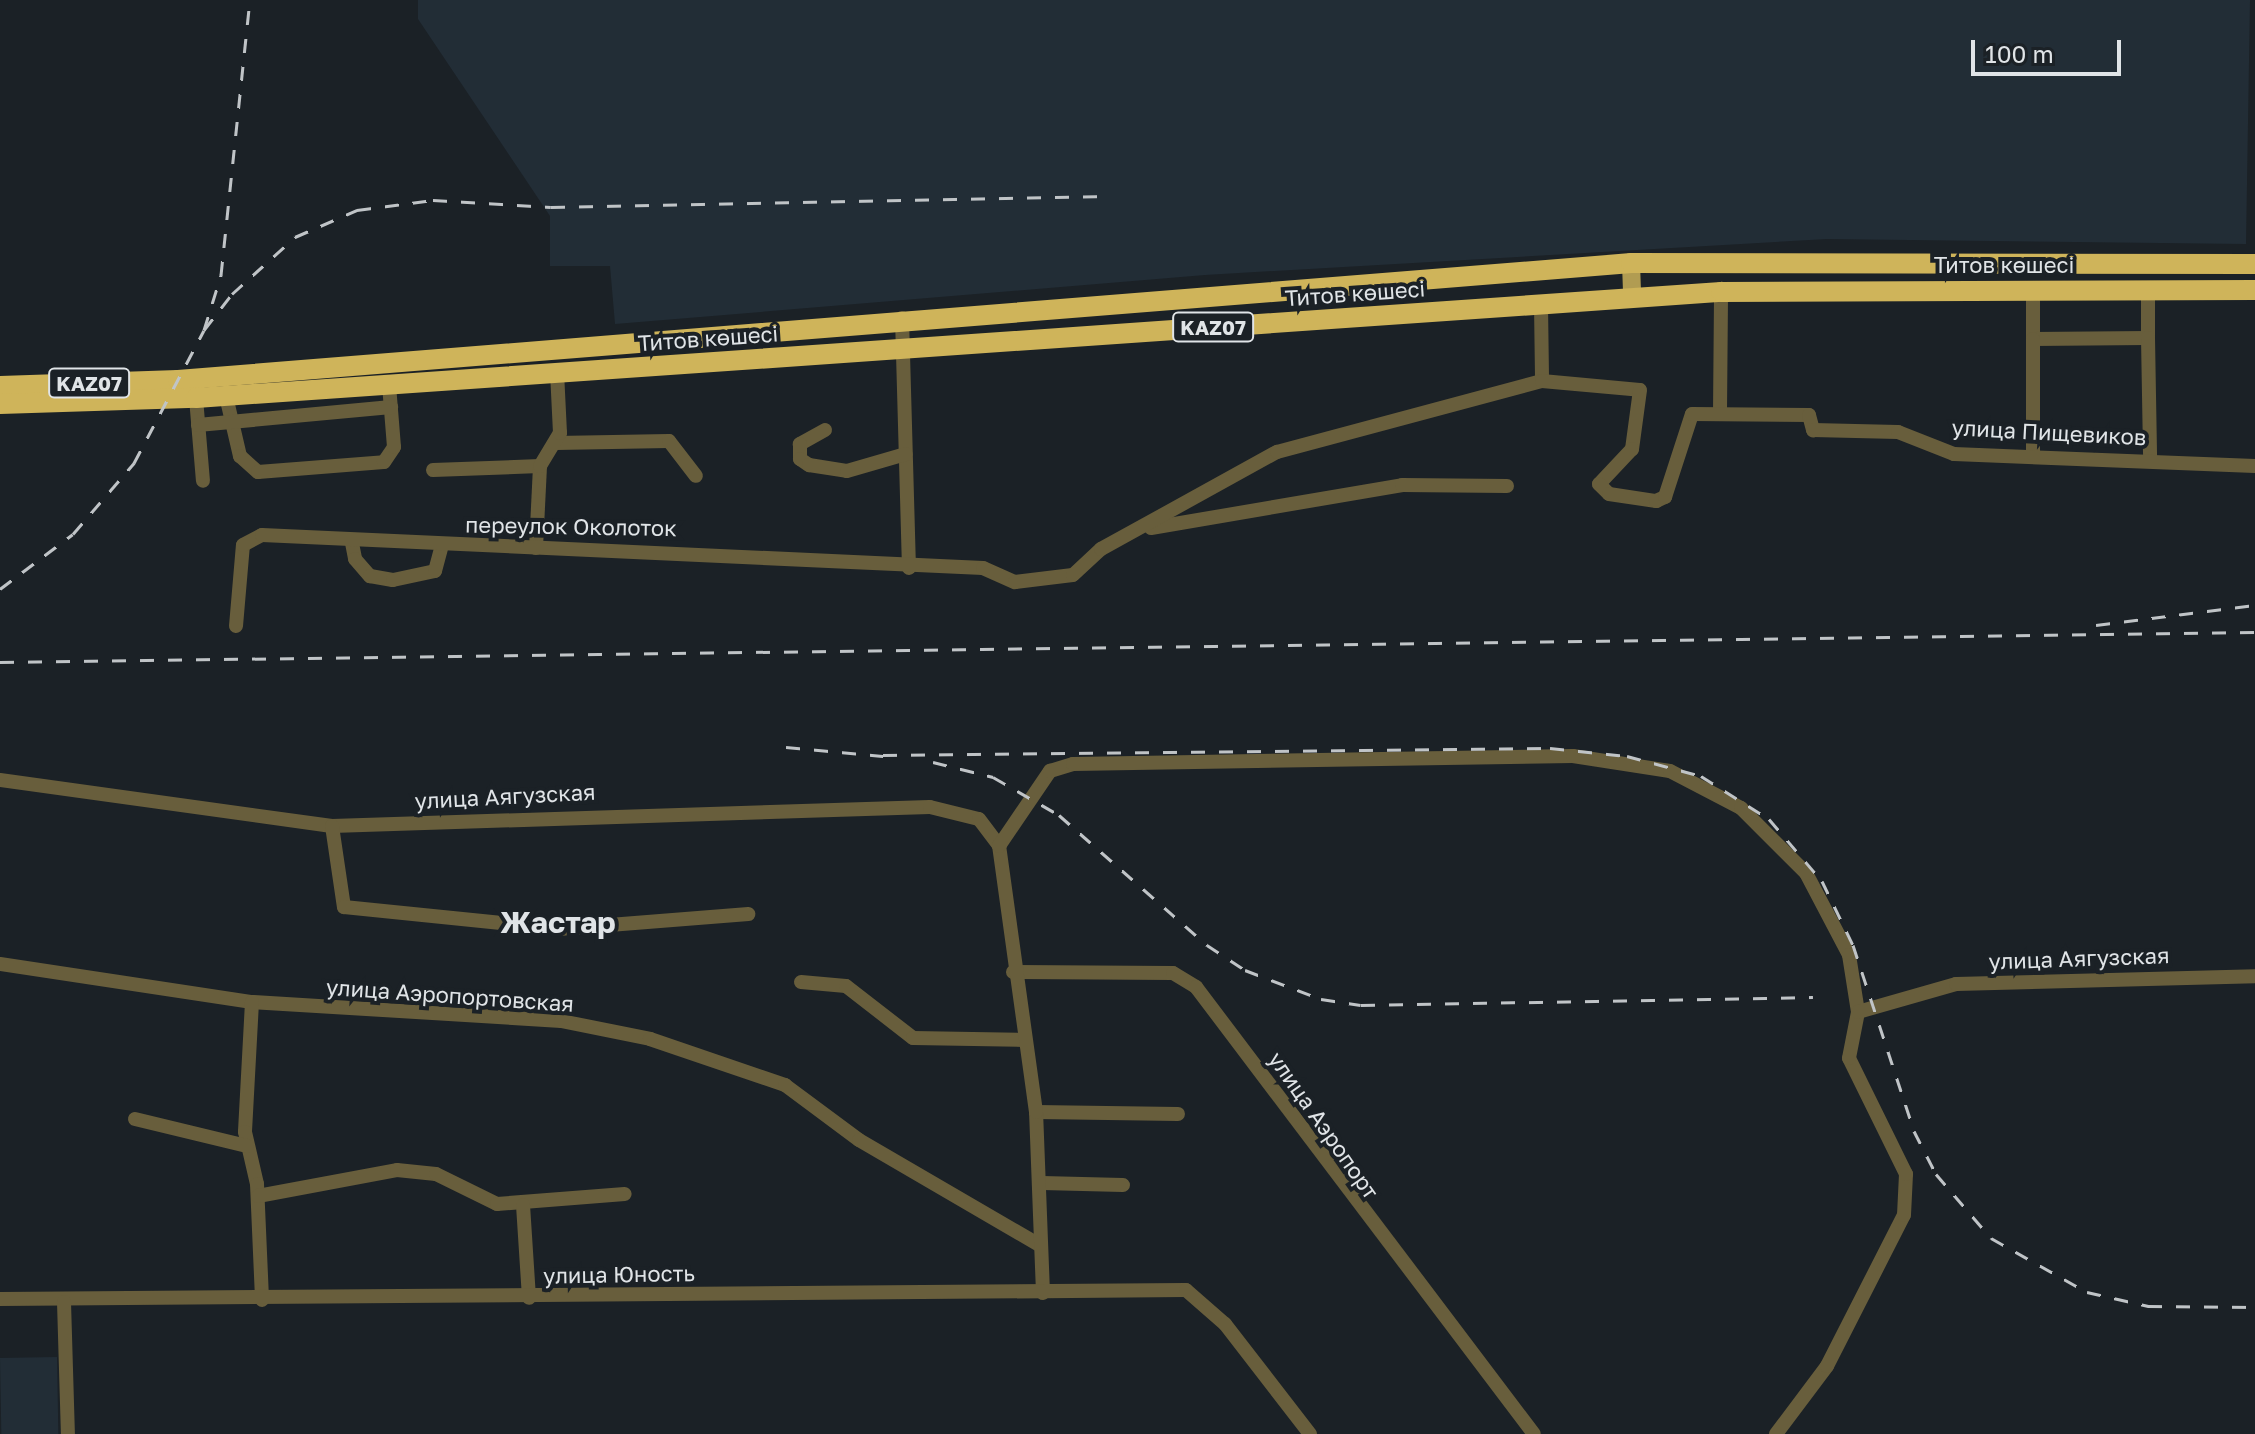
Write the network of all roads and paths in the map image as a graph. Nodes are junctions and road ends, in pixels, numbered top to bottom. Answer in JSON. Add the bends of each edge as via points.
{"nodes":[{"id":1,"x":1631,"y":263,"type":"junction"},
{"id":2,"x":2255,"y":264,"type":"edge"},
{"id":3,"x":2033,"y":290,"type":"junction"},
{"id":4,"x":2148,"y":290,"type":"junction"},
{"id":5,"x":2255,"y":290,"type":"edge"},
{"id":6,"x":1721,"y":292,"type":"junction"},
{"id":7,"x":1632,"y":298,"type":"junction"},
{"id":8,"x":1541,"y":305,"type":"junction"},
{"id":9,"x":902,"y":318,"type":"junction"},
{"id":10,"x":2148,"y":338,"type":"junction"},
{"id":11,"x":2033,"y":339,"type":"junction"},
{"id":12,"x":903,"y":348,"type":"junction"},
{"id":13,"x":282,"y":370,"type":"junction"},
{"id":14,"x":557,"y":372,"type":"junction"},
{"id":15,"x":1542,"y":381,"type":"junction"},
{"id":16,"x":389,"y":385,"type":"junction"},
{"id":17,"x":0,"y":386,"type":"edge"},
{"id":18,"x":175,"y":390,"type":"junction"},
{"id":19,"x":285,"y":391,"type":"junction"},
{"id":20,"x":226,"y":396,"type":"junction"},
{"id":21,"x":196,"y":398,"type":"junction"},
{"id":22,"x":0,"y":404,"type":"edge"},
{"id":23,"x":391,"y":407,"type":"junction"},
{"id":24,"x":1720,"y":412,"type":"junction"},
{"id":25,"x":233,"y":422,"type":"junction"},
{"id":26,"x":198,"y":425,"type":"junction"},
{"id":27,"x":825,"y":430,"type":"dead end"},
{"id":28,"x":556,"y":443,"type":"junction"},
{"id":29,"x":906,"y":454,"type":"junction"},
{"id":30,"x":2033,"y":455,"type":"junction"},
{"id":31,"x":2150,"y":458,"type":"junction"},
{"id":32,"x":540,"y":466,"type":"junction"},
{"id":33,"x":2255,"y":466,"type":"edge"},
{"id":34,"x":433,"y":470,"type":"dead end"},
{"id":35,"x":696,"y":476,"type":"dead end"},
{"id":36,"x":203,"y":481,"type":"dead end"},
{"id":37,"x":1507,"y":486,"type":"dead end"},
{"id":38,"x":1147,"y":528,"type":"junction"},
{"id":39,"x":352,"y":543,"type":"junction"},
{"id":40,"x":442,"y":544,"type":"junction"},
{"id":41,"x":536,"y":548,"type":"junction"},
{"id":42,"x":909,"y":568,"type":"junction"},
{"id":43,"x":236,"y":626,"type":"dead end"},
{"id":44,"x":0,"y":780,"type":"edge"},
{"id":45,"x":332,"y":826,"type":"junction"},
{"id":46,"x":999,"y":846,"type":"junction"},
{"id":47,"x":748,"y":914,"type":"dead end"},
{"id":48,"x":0,"y":964,"type":"edge"},
{"id":49,"x":1013,"y":972,"type":"junction"},
{"id":50,"x":2255,"y":976,"type":"edge"},
{"id":51,"x":801,"y":982,"type":"dead end"},
{"id":52,"x":252,"y":1002,"type":"junction"},
{"id":53,"x":1858,"y":1012,"type":"junction"},
{"id":54,"x":1024,"y":1040,"type":"junction"},
{"id":55,"x":1036,"y":1112,"type":"junction"},
{"id":56,"x":1178,"y":1114,"type":"dead end"},
{"id":57,"x":135,"y":1119,"type":"dead end"},
{"id":58,"x":247,"y":1146,"type":"junction"},
{"id":59,"x":1042,"y":1183,"type":"junction"},
{"id":60,"x":1123,"y":1185,"type":"dead end"},
{"id":61,"x":625,"y":1194,"type":"dead end"},
{"id":62,"x":258,"y":1196,"type":"junction"},
{"id":63,"x":523,"y":1205,"type":"junction"},
{"id":64,"x":1038,"y":1244,"type":"junction"},
{"id":65,"x":1043,"y":1293,"type":"junction"},
{"id":66,"x":529,"y":1298,"type":"junction"},
{"id":67,"x":0,"y":1299,"type":"edge"},
{"id":68,"x":262,"y":1300,"type":"junction"},
{"id":69,"x":64,"y":1302,"type":"junction"},
{"id":70,"x":68,"y":1434,"type":"edge"},
{"id":71,"x":1310,"y":1434,"type":"edge"},
{"id":72,"x":1534,"y":1434,"type":"edge"},
{"id":73,"x":1776,"y":1434,"type":"edge"}],
"edges":[{"from":1,"to":2,"type":"highway","name":"Титов көшесі","number":"KAZ07"},
{"from":1,"to":7,"type":"main road"},
{"from":1,"to":9,"type":"highway","name":"Титов көшесі","number":"KAZ07"},
{"from":3,"to":4,"type":"highway","name":"Титов көшесі","number":"KAZ07"},
{"from":3,"to":6,"type":"highway","name":"Титов көшесі","number":"KAZ07"},
{"from":3,"to":11,"type":"street"},
{"from":4,"to":5,"type":"highway","name":"Титов көшесі","number":"KAZ07"},
{"from":4,"to":10,"type":"street"},
{"from":6,"to":7,"type":"highway","name":"Титов көшесі","number":"KAZ07"},
{"from":6,"to":24,"type":"street"},
{"from":7,"to":8,"type":"highway","name":"Титов көшесі","number":"KAZ07"},
{"from":8,"to":12,"type":"highway","name":"Титов көшесі","number":"KAZ07"},
{"from":8,"to":15,"type":"street"},
{"from":9,"to":12,"type":"street"},
{"from":9,"to":13,"type":"highway","name":"Титов көшесі","number":"KAZ07"},
{"from":10,"to":11,"type":"street"},
{"from":10,"to":31,"type":"street"},
{"from":11,"to":30,"type":"street"},
{"from":12,"to":14,"type":"highway","name":"Титов көшесі","number":"KAZ07"},
{"from":12,"to":29,"type":"street"},
{"from":13,"to":18,"type":"highway","name":"Титов көшесі","number":"KAZ07"},
{"from":13,"to":19,"type":"main road"},
{"from":14,"to":16,"type":"highway","name":"Титов көшесі","number":"KAZ07"},
{"from":14,"to":28,"type":"street"},
{"from":15,"to":24,"type":"street","via":[[1640,390],[1632,449],[1599,484],[1609,494],[1662,500],[1686,417]]},
{"from":15,"to":38,"type":"street","via":[[1277,452]]},
{"from":16,"to":19,"type":"highway","name":"Титов көшесі","number":"KAZ07"},
{"from":16,"to":23,"type":"street"},
{"from":17,"to":18,"type":"highway","number":"KAZ07"},
{"from":18,"to":21,"type":"highway","name":"Титов көшесі","number":"KAZ07"},
{"from":18,"to":22,"type":"highway","number":"KAZ07"},
{"from":19,"to":20,"type":"highway","name":"Титов көшесі","number":"KAZ07"},
{"from":20,"to":21,"type":"highway","name":"Титов көшесі","number":"KAZ07"},
{"from":20,"to":25,"type":"street"},
{"from":21,"to":26,"type":"street"},
{"from":23,"to":25,"type":"street"},
{"from":23,"to":25,"type":"street","via":[[394,447],[384,462],[258,472],[244,465]]},
{"from":24,"to":30,"type":"street","name":"улица Пищевиков","via":[[1809,415],[1813,430],[1898,432],[1954,454]]},
{"from":25,"to":26,"type":"street"},
{"from":26,"to":36,"type":"street"},
{"from":27,"to":29,"type":"street","via":[[800,444],[800,459],[847,471]]},
{"from":28,"to":32,"type":"street"},
{"from":28,"to":35,"type":"street","via":[[669,441]]},
{"from":29,"to":42,"type":"street"},
{"from":30,"to":31,"type":"street","name":"улица Пищевиков"},
{"from":31,"to":33,"type":"street","name":"улица Пищевиков"},
{"from":32,"to":34,"type":"street"},
{"from":32,"to":41,"type":"street"},
{"from":37,"to":38,"type":"street","via":[[1402,485]]},
{"from":38,"to":42,"type":"street","name":"переулок Околоток","via":[[1101,549],[1073,575],[1015,582],[983,568]]},
{"from":39,"to":40,"type":"street","name":"переулок Околоток"},
{"from":39,"to":40,"type":"street","via":[[355,559],[370,576],[393,580],[435,571]]},
{"from":39,"to":43,"type":"street","name":"переулок Околоток","via":[[254,537],[243,545],[235,586]]},
{"from":40,"to":41,"type":"street","name":"переулок Околоток"},
{"from":41,"to":42,"type":"street","name":"переулок Околоток","via":[[708,551]]},
{"from":44,"to":45,"type":"street","name":"улица Аягузская"},
{"from":45,"to":46,"type":"street","name":"улица Аягузская","via":[[930,807],[979,819]]},
{"from":45,"to":47,"type":"street","via":[[344,907],[559,929]]},
{"from":46,"to":49,"type":"street"},
{"from":46,"to":53,"type":"street","via":[[1050,771],[1073,764],[1573,756],[1670,771],[1741,808],[1806,873],[1849,955]]},
{"from":48,"to":52,"type":"street","name":"улица Аэропортовская"},
{"from":49,"to":54,"type":"street"},
{"from":49,"to":72,"type":"street","name":"улица Аэропорт","via":[[1173,973],[1196,987]]},
{"from":50,"to":53,"type":"street","name":"улица Аягузская","via":[[1970,983],[1905,993]]},
{"from":51,"to":54,"type":"street","via":[[846,986],[913,1038]]},
{"from":52,"to":58,"type":"street"},
{"from":52,"to":64,"type":"street","name":"улица Аэропортовская","via":[[561,1021],[650,1039],[785,1085],[859,1140]]},
{"from":53,"to":73,"type":"street","via":[[1849,1058],[1906,1174],[1904,1215],[1827,1366]]},
{"from":54,"to":55,"type":"street"},
{"from":55,"to":56,"type":"street"},
{"from":55,"to":59,"type":"street"},
{"from":57,"to":58,"type":"street"},
{"from":58,"to":62,"type":"street"},
{"from":59,"to":60,"type":"street"},
{"from":59,"to":64,"type":"street"},
{"from":61,"to":63,"type":"street"},
{"from":62,"to":63,"type":"street","via":[[397,1170],[436,1174],[497,1204]]},
{"from":62,"to":68,"type":"street"},
{"from":63,"to":66,"type":"street"},
{"from":64,"to":65,"type":"street"},
{"from":65,"to":66,"type":"street","name":"улица Юность"},
{"from":65,"to":71,"type":"street","name":"улица Юность","via":[[1186,1290],[1225,1324]]},
{"from":66,"to":68,"type":"street","name":"улица Юность"},
{"from":67,"to":69,"type":"street","name":"улица Юность"},
{"from":68,"to":69,"type":"street","name":"улица Юность"},
{"from":69,"to":70,"type":"street"}]}
